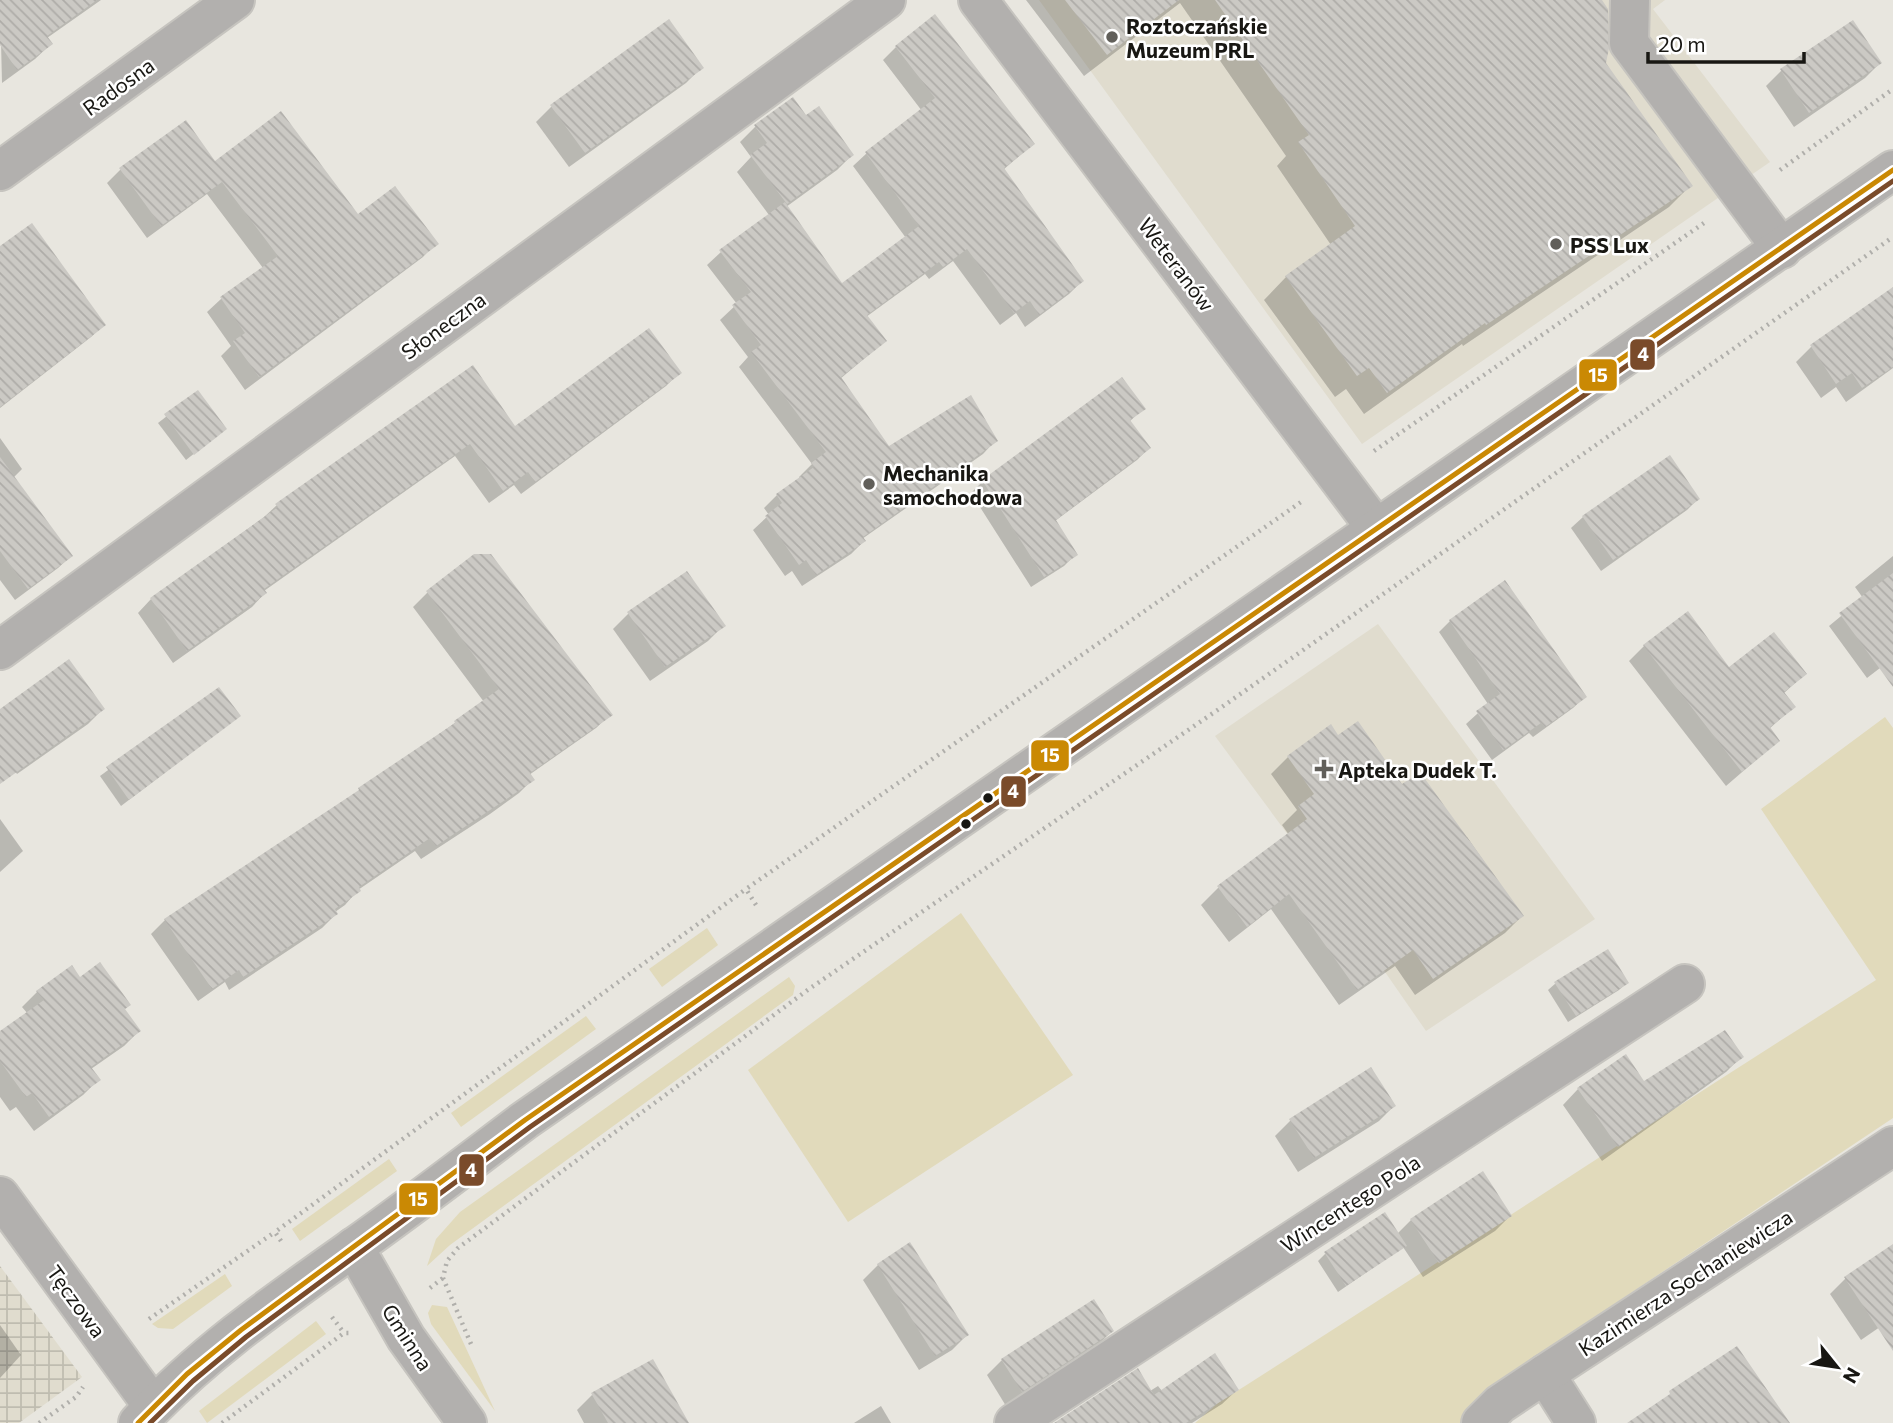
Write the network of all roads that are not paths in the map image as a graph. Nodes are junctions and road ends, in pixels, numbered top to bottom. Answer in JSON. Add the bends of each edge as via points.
{"nodes":[{"id":1,"x":235,"y":0,"type":"edge"},
{"id":2,"x":886,"y":0,"type":"edge"},
{"id":3,"x":978,"y":0,"type":"edge"},
{"id":4,"x":1630,"y":0,"type":"edge"},
{"id":5,"x":1893,"y":170,"type":"edge"},
{"id":6,"x":0,"y":171,"type":"edge"},
{"id":7,"x":1782,"y":249,"type":"junction"},
{"id":8,"x":1376,"y":528,"type":"junction"},
{"id":9,"x":0,"y":650,"type":"edge"},
{"id":10,"x":1685,"y":984,"type":"dead end"},
{"id":11,"x":1893,"y":1146,"type":"edge"},
{"id":12,"x":0,"y":1196,"type":"edge"},
{"id":13,"x":354,"y":1247,"type":"junction"},
{"id":14,"x":1545,"y":1374,"type":"junction"},
{"id":15,"x":145,"y":1415,"type":"edge"},
{"id":16,"x":467,"y":1423,"type":"edge"},
{"id":17,"x":1014,"y":1423,"type":"edge"},
{"id":18,"x":1481,"y":1423,"type":"edge"},
{"id":19,"x":1576,"y":1423,"type":"edge"}],
"edges":[{"from":1,"to":6,"type":"street","name":"Radosna"},
{"from":2,"to":9,"type":"street","name":"Słoneczna"},
{"from":3,"to":8,"type":"street","name":"Weteranów"},
{"from":4,"to":7,"type":"street","via":[[1629,43]]},
{"from":5,"to":7,"type":"street"},
{"from":7,"to":8,"type":"street"},
{"from":8,"to":13,"type":"street","via":[[525,1120]]},
{"from":10,"to":17,"type":"street","name":"Wincentego Pola"},
{"from":11,"to":14,"type":"street","name":"Kazimierza Sochaniewicza"},
{"from":12,"to":15,"type":"street","name":"Tęczowa","via":[[110,1346]]},
{"from":13,"to":15,"type":"street","via":[[219,1348]]},
{"from":13,"to":16,"type":"street","name":"Gminna","via":[[406,1338]]},
{"from":14,"to":18,"type":"street","name":"Kazimierza Sochaniewicza","via":[[1500,1404]]},
{"from":14,"to":19,"type":"street"}]}
